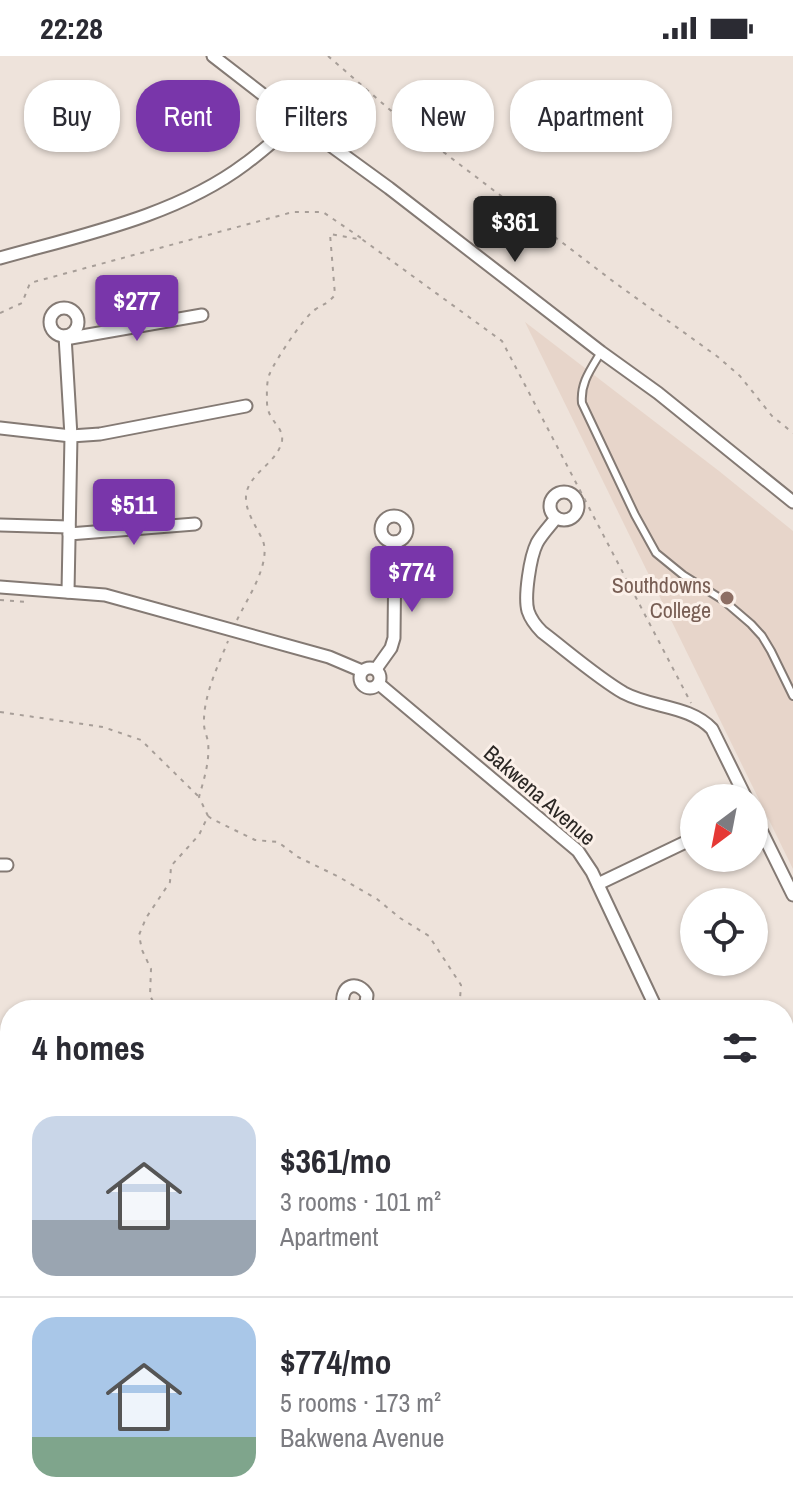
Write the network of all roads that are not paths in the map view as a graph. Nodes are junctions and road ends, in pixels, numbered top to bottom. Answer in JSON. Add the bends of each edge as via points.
{"nodes":[{"id":1,"x":213,"y":56,"type":"edge"},
{"id":2,"x":256,"y":89,"type":"edge"},
{"id":3,"x":260,"y":152,"type":"edge"},
{"id":4,"x":340,"y":152,"type":"edge"},
{"id":5,"x":0,"y":258,"type":"edge"},
{"id":6,"x":202,"y":315,"type":"dead end"},
{"id":7,"x":601,"y":352,"type":"junction"},
{"id":8,"x":246,"y":406,"type":"dead end"},
{"id":9,"x":0,"y":428,"type":"edge"},
{"id":10,"x":71,"y":436,"type":"junction"},
{"id":11,"x":793,"y":502,"type":"edge"},
{"id":12,"x":556,"y":518,"type":"dead end"},
{"id":13,"x":195,"y":524,"type":"dead end"},
{"id":14,"x":0,"y":525,"type":"edge"},
{"id":15,"x":69,"y":530,"type":"junction"},
{"id":16,"x":395,"y":542,"type":"dead end"},
{"id":17,"x":0,"y":587,"type":"edge"},
{"id":18,"x":68,"y":592,"type":"junction"},
{"id":19,"x":376,"y":669,"type":"junction"},
{"id":20,"x":362,"y":671,"type":"junction"},
{"id":21,"x":379,"y":684,"type":"junction"},
{"id":22,"x":793,"y":696,"type":"edge"},
{"id":23,"x":739,"y":784,"type":"edge"},
{"id":24,"x":768,"y":844,"type":"edge"},
{"id":25,"x":680,"y":845,"type":"edge"},
{"id":26,"x":598,"y":884,"type":"junction"},
{"id":27,"x":793,"y":895,"type":"edge"},
{"id":28,"x":343,"y":1000,"type":"edge"},
{"id":29,"x":366,"y":1000,"type":"edge"},
{"id":30,"x":652,"y":1000,"type":"edge"}],
"edges":[{"from":1,"to":2,"type":"street"},
{"from":3,"to":5,"type":"street","via":[[206,188],[141,217]]},
{"from":4,"to":7,"type":"street"},
{"from":6,"to":10,"type":"street","via":[[65,337]]},
{"from":7,"to":11,"type":"street"},
{"from":7,"to":22,"type":"lane","via":[[581,391],[582,403],[650,543],[669,565],[751,624]]},
{"from":8,"to":10,"type":"street"},
{"from":9,"to":10,"type":"street"},
{"from":10,"to":15,"type":"street"},
{"from":12,"to":23,"type":"street","via":[[533,555],[526,597],[533,622],[624,692],[698,717],[712,729]]},
{"from":13,"to":15,"type":"street"},
{"from":14,"to":15,"type":"street"},
{"from":15,"to":18,"type":"street"},
{"from":16,"to":19,"type":"street","via":[[394,638]]},
{"from":17,"to":18,"type":"street"},
{"from":18,"to":20,"type":"street","via":[[105,595],[329,657]]},
{"from":19,"to":20,"type":"street"},
{"from":19,"to":21,"type":"street"},
{"from":20,"to":21,"type":"street","via":[[365,687]]},
{"from":21,"to":26,"type":"street","name":"Bakwena Avenue","via":[[569,843]]},
{"from":24,"to":27,"type":"street"},
{"from":25,"to":26,"type":"street"},
{"from":26,"to":30,"type":"street","name":"Bakwena Avenue"},
{"from":28,"to":29,"type":"street","via":[[346,988],[354,986],[362,988]]}]}
